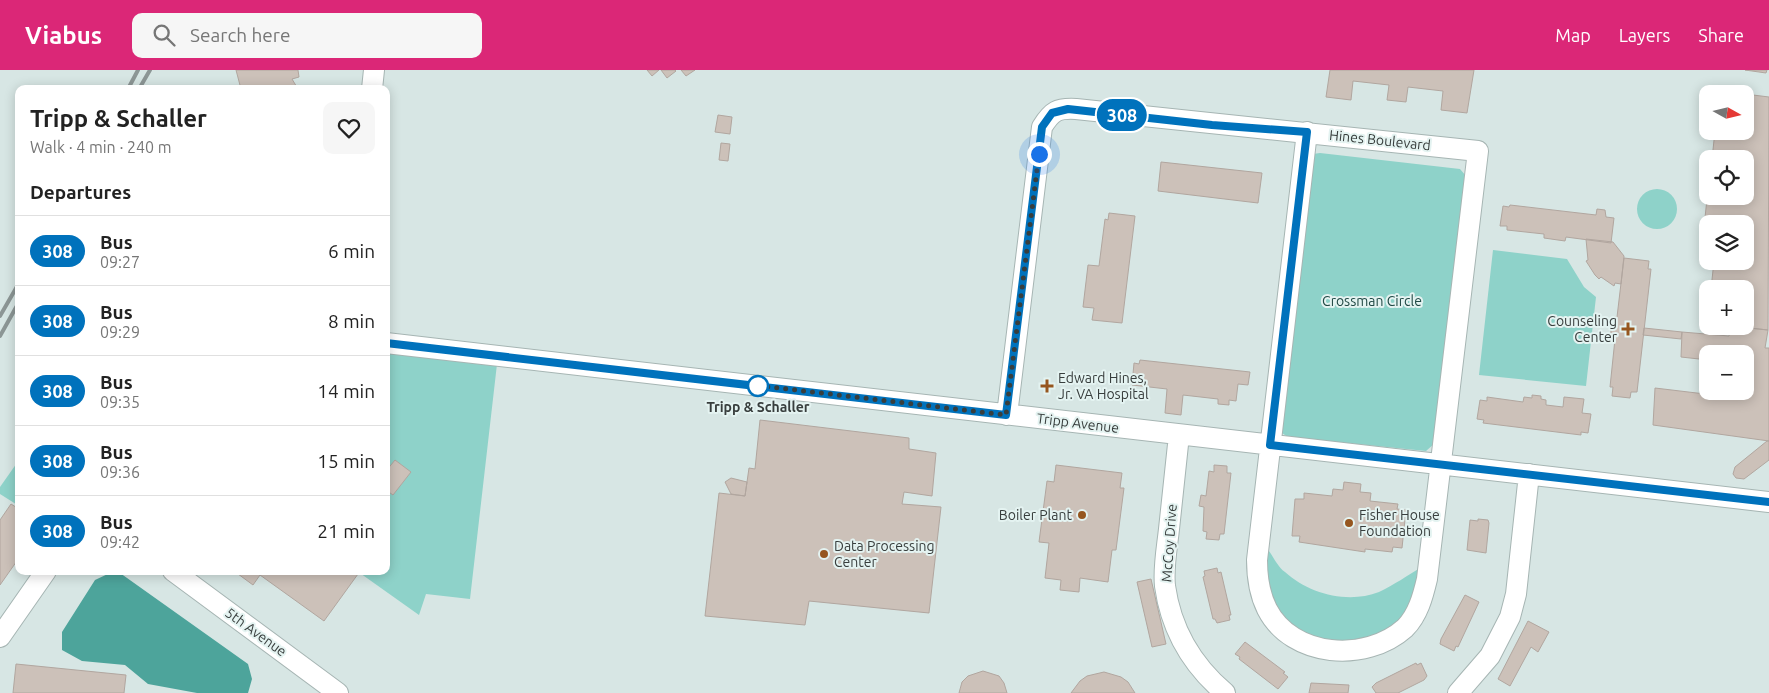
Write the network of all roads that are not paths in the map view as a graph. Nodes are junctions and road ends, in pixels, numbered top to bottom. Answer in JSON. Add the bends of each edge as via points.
{"nodes":[{"id":1,"x":374,"y":70,"type":"edge"},
{"id":2,"x":372,"y":85,"type":"edge"},
{"id":3,"x":1307,"y":132,"type":"junction"},
{"id":4,"x":390,"y":343,"type":"edge"},
{"id":5,"x":1006,"y":415,"type":"junction"},
{"id":6,"x":1179,"y":435,"type":"junction"},
{"id":7,"x":1270,"y":445,"type":"junction"},
{"id":8,"x":1439,"y":464,"type":"junction"},
{"id":9,"x":1529,"y":474,"type":"junction"},
{"id":10,"x":1769,"y":502,"type":"edge"},
{"id":11,"x":43,"y":575,"type":"edge"},
{"id":12,"x":178,"y":575,"type":"edge"},
{"id":13,"x":0,"y":637,"type":"edge"},
{"id":14,"x":338,"y":693,"type":"edge"},
{"id":15,"x":1225,"y":693,"type":"edge"},
{"id":16,"x":1458,"y":693,"type":"edge"}],
"edges":[{"from":1,"to":2,"type":"street"},
{"from":3,"to":5,"type":"street","name":"Hines Boulevard","via":[[1076,109],[1052,113],[1042,127]]},
{"from":3,"to":7,"type":"street"},
{"from":3,"to":8,"type":"street","name":"Hines Boulevard","via":[[1478,151]]},
{"from":4,"to":5,"type":"street","name":"Tripp Avenue"},
{"from":5,"to":6,"type":"street","name":"Tripp Avenue"},
{"from":6,"to":7,"type":"street","name":"Tripp Avenue"},
{"from":6,"to":15,"type":"street","name":"McCoy Drive","via":[[1165,585],[1181,639],[1196,663]]},
{"from":7,"to":8,"type":"street","name":"Tripp Avenue"},
{"from":7,"to":8,"type":"street","via":[[1257,560],[1257,578],[1262,595],[1267,609],[1300,641],[1335,651],[1353,651],[1382,642],[1405,627],[1416,612],[1427,580]]},
{"from":8,"to":9,"type":"street","name":"Tripp Avenue"},
{"from":9,"to":10,"type":"street","name":"Tripp Avenue"},
{"from":9,"to":16,"type":"street","via":[[1516,594],[1510,617],[1490,656]]},
{"from":11,"to":13,"type":"street"},
{"from":12,"to":14,"type":"street","name":"5th Avenue"}]}
